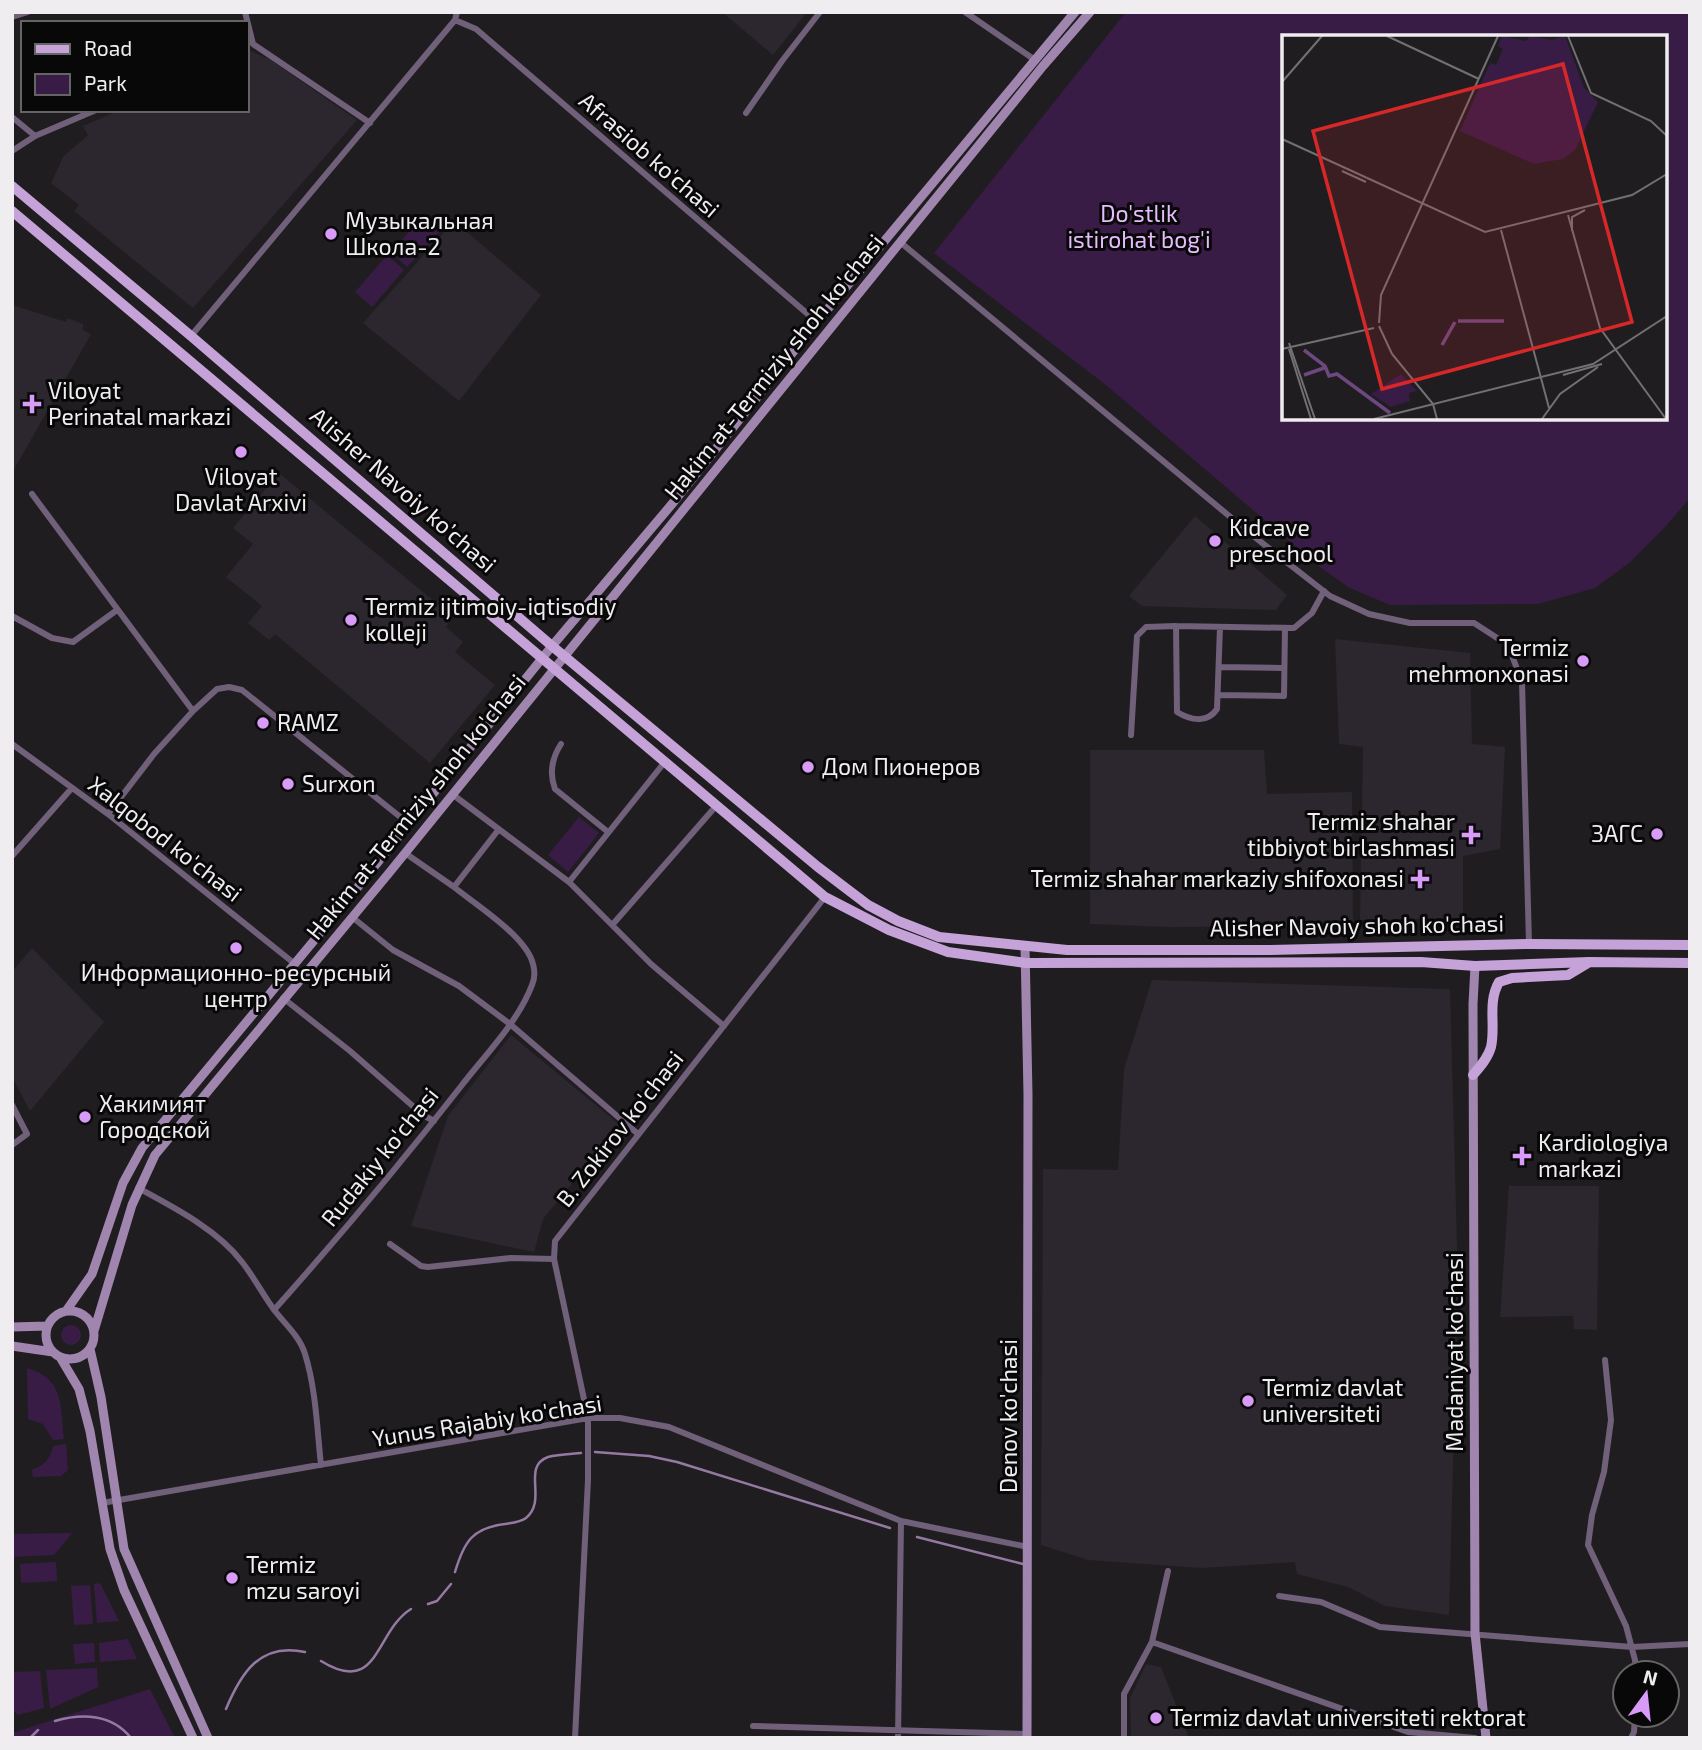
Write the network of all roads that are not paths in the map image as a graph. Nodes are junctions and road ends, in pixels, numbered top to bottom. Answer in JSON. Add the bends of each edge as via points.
{"nodes":[{"id":1,"x":28,"y":12,"type":"edge"},
{"id":2,"x":820,"y":12,"type":"edge"},
{"id":3,"x":965,"y":12,"type":"edge"},
{"id":4,"x":1075,"y":12,"type":"edge"},
{"id":5,"x":1090,"y":12,"type":"edge"},
{"id":6,"x":456,"y":16,"type":"edge"},
{"id":7,"x":12,"y":17,"type":"edge"},
{"id":8,"x":250,"y":45,"type":"edge"},
{"id":9,"x":1035,"y":60,"type":"junction"},
{"id":10,"x":91,"y":112,"type":"edge"},
{"id":11,"x":747,"y":113,"type":"dead end"},
{"id":12,"x":12,"y":117,"type":"edge"},
{"id":13,"x":370,"y":123,"type":"junction"},
{"id":14,"x":35,"y":136,"type":"junction"},
{"id":15,"x":12,"y":151,"type":"edge"},
{"id":16,"x":12,"y":186,"type":"edge"},
{"id":17,"x":12,"y":211,"type":"edge"},
{"id":18,"x":900,"y":242,"type":"junction"},
{"id":19,"x":817,"y":322,"type":"junction"},
{"id":20,"x":191,"y":336,"type":"junction"},
{"id":21,"x":369,"y":489,"type":"junction"},
{"id":22,"x":32,"y":494,"type":"dead end"},
{"id":23,"x":358,"y":503,"type":"junction"},
{"id":24,"x":1324,"y":591,"type":"junction"},
{"id":25,"x":117,"y":610,"type":"junction"},
{"id":26,"x":12,"y":616,"type":"edge"},
{"id":27,"x":1175,"y":626,"type":"junction"},
{"id":28,"x":1220,"y":627,"type":"junction"},
{"id":29,"x":1285,"y":628,"type":"junction"},
{"id":30,"x":552,"y":646,"type":"junction"},
{"id":31,"x":564,"y":656,"type":"junction"},
{"id":32,"x":542,"y":660,"type":"junction"},
{"id":33,"x":1219,"y":667,"type":"junction"},
{"id":34,"x":1283,"y":668,"type":"junction"},
{"id":35,"x":554,"y":669,"type":"junction"},
{"id":36,"x":1218,"y":695,"type":"junction"},
{"id":37,"x":193,"y":711,"type":"junction"},
{"id":38,"x":1131,"y":736,"type":"dead end"},
{"id":39,"x":12,"y":744,"type":"edge"},
{"id":40,"x":561,"y":744,"type":"dead end"},
{"id":41,"x":664,"y":763,"type":"junction"},
{"id":42,"x":71,"y":789,"type":"junction"},
{"id":43,"x":452,"y":794,"type":"junction"},
{"id":44,"x":716,"y":806,"type":"junction"},
{"id":45,"x":108,"y":814,"type":"junction"},
{"id":46,"x":409,"y":824,"type":"junction"},
{"id":47,"x":499,"y":829,"type":"junction"},
{"id":48,"x":608,"y":832,"type":"junction"},
{"id":49,"x":405,"y":853,"type":"junction"},
{"id":50,"x":12,"y":856,"type":"edge"},
{"id":51,"x":569,"y":882,"type":"junction"},
{"id":52,"x":454,"y":887,"type":"junction"},
{"id":53,"x":825,"y":897,"type":"junction"},
{"id":54,"x":352,"y":917,"type":"junction"},
{"id":55,"x":613,"y":924,"type":"junction"},
{"id":56,"x":1529,"y":944,"type":"junction"},
{"id":57,"x":1690,"y":945,"type":"edge"},
{"id":58,"x":1473,"y":946,"type":"junction"},
{"id":59,"x":1025,"y":947,"type":"junction"},
{"id":60,"x":1589,"y":962,"type":"junction"},
{"id":61,"x":1026,"y":963,"type":"junction"},
{"id":62,"x":1531,"y":963,"type":"junction"},
{"id":63,"x":1690,"y":963,"type":"edge"},
{"id":64,"x":295,"y":964,"type":"junction"},
{"id":65,"x":1474,"y":966,"type":"junction"},
{"id":66,"x":283,"y":998,"type":"junction"},
{"id":67,"x":509,"y":1024,"type":"junction"},
{"id":68,"x":724,"y":1026,"type":"junction"},
{"id":69,"x":1473,"y":1075,"type":"junction"},
{"id":70,"x":12,"y":1105,"type":"edge"},
{"id":71,"x":433,"y":1121,"type":"junction"},
{"id":72,"x":638,"y":1134,"type":"junction"},
{"id":73,"x":12,"y":1144,"type":"edge"},
{"id":74,"x":138,"y":1188,"type":"junction"},
{"id":75,"x":390,"y":1244,"type":"dead end"},
{"id":76,"x":554,"y":1259,"type":"junction"},
{"id":77,"x":274,"y":1310,"type":"junction"},
{"id":78,"x":66,"y":1311,"type":"junction"},
{"id":79,"x":47,"y":1326,"type":"junction"},
{"id":80,"x":12,"y":1327,"type":"edge"},
{"id":81,"x":94,"y":1331,"type":"junction"},
{"id":82,"x":12,"y":1346,"type":"edge"},
{"id":83,"x":90,"y":1349,"type":"junction"},
{"id":84,"x":56,"y":1355,"type":"junction"},
{"id":85,"x":1605,"y":1360,"type":"dead end"},
{"id":86,"x":588,"y":1418,"type":"junction"},
{"id":87,"x":321,"y":1465,"type":"junction"},
{"id":88,"x":116,"y":1502,"type":"junction"},
{"id":89,"x":102,"y":1503,"type":"junction"},
{"id":90,"x":901,"y":1521,"type":"junction"},
{"id":91,"x":1028,"y":1547,"type":"junction"},
{"id":92,"x":1168,"y":1571,"type":"dead end"},
{"id":93,"x":1279,"y":1596,"type":"dead end"},
{"id":94,"x":1475,"y":1633,"type":"junction"},
{"id":95,"x":1152,"y":1642,"type":"junction"},
{"id":96,"x":1690,"y":1644,"type":"edge"},
{"id":97,"x":1632,"y":1647,"type":"junction"},
{"id":98,"x":1634,"y":1659,"type":"edge"},
{"id":99,"x":753,"y":1726,"type":"dead end"},
{"id":100,"x":898,"y":1734,"type":"edge"},
{"id":101,"x":1027,"y":1736,"type":"edge"},
{"id":102,"x":193,"y":1738,"type":"edge"},
{"id":103,"x":208,"y":1738,"type":"edge"},
{"id":104,"x":575,"y":1738,"type":"edge"},
{"id":105,"x":1124,"y":1738,"type":"edge"},
{"id":106,"x":1475,"y":1738,"type":"edge"},
{"id":107,"x":1486,"y":1738,"type":"edge"}],
"edges":[{"from":1,"to":7,"type":"street"},
{"from":2,"to":11,"type":"street"},
{"from":3,"to":9,"type":"street"},
{"from":4,"to":9,"type":"main road","name":"Hakim at-Termiziy shoh ko'chasi"},
{"from":5,"to":18,"type":"main road","name":"Hakim at-Termiziy shoh ko'chasi"},
{"from":6,"to":13,"type":"street"},
{"from":6,"to":19,"type":"street","name":"Afrasiob ko'chasi"},
{"from":8,"to":13,"type":"street"},
{"from":9,"to":19,"type":"main road","name":"Hakim at-Termiziy shoh ko'chasi"},
{"from":10,"to":14,"type":"street"},
{"from":12,"to":14,"type":"street"},
{"from":13,"to":20,"type":"street"},
{"from":14,"to":15,"type":"street"},
{"from":16,"to":20,"type":"main road","name":"Alisher Navoiy ko’chasi"},
{"from":17,"to":23,"type":"main road","name":"Alisher Navoiy ko’chasi"},
{"from":18,"to":24,"type":"street"},
{"from":18,"to":31,"type":"main road","name":"Hakim at-Termiziy shoh ko'chasi"},
{"from":19,"to":30,"type":"main road","name":"Hakim at-Termiziy shoh ko'chasi"},
{"from":20,"to":21,"type":"main road","name":"Alisher Navoiy ko’chasi"},
{"from":21,"to":23,"type":"main road"},
{"from":21,"to":30,"type":"main road","name":"Alisher Navoiy ko’chasi"},
{"from":22,"to":25,"type":"street"},
{"from":23,"to":32,"type":"main road","name":"Alisher Navoiy ko’chasi"},
{"from":24,"to":29,"type":"street","via":[[1312,613],[1294,628]]},
{"from":24,"to":56,"type":"street","via":[[1369,614],[1410,623],[1474,623],[1508,645],[1522,682]]},
{"from":25,"to":26,"type":"street","via":[[73,642],[52,638]]},
{"from":25,"to":37,"type":"street"},
{"from":27,"to":28,"type":"street"},
{"from":27,"to":36,"type":"street","via":[[1177,712],[1207,719],[1217,709]]},
{"from":27,"to":38,"type":"street","via":[[1146,627],[1137,636]]},
{"from":28,"to":29,"type":"street"},
{"from":28,"to":33,"type":"street"},
{"from":29,"to":34,"type":"street"},
{"from":30,"to":31,"type":"main road","name":"Alisher Navoiy ko’chasi"},
{"from":30,"to":32,"type":"main road","name":"Hakim at-Termiziy shoh ko'chasi"},
{"from":31,"to":35,"type":"main road","name":"Hakim at-Termiziy shoh ko'chasi"},
{"from":31,"to":59,"type":"main road","name":"Alisher Navoiy ko’chasi","via":[[868,905],[939,937]]},
{"from":32,"to":35,"type":"main road","name":"Alisher Navoiy ko’chasi"},
{"from":32,"to":46,"type":"main road","name":"Hakim at-Termiziy shoh ko'chasi"},
{"from":33,"to":34,"type":"street"},
{"from":33,"to":36,"type":"street"},
{"from":34,"to":36,"type":"street","via":[[1284,696]]},
{"from":35,"to":41,"type":"main road","name":"Alisher Navoiy ko’chasi"},
{"from":35,"to":43,"type":"main road","name":"Hakim at-Termiziy shoh ko'chasi"},
{"from":37,"to":45,"type":"street"},
{"from":37,"to":46,"type":"street","via":[[217,689],[242,690]]},
{"from":39,"to":42,"type":"street","name":"Xalqobod ko'chasi"},
{"from":40,"to":48,"type":"street","via":[[552,757],[555,789]]},
{"from":41,"to":44,"type":"main road","name":"Alisher Navoiy ko’chasi"},
{"from":41,"to":48,"type":"street"},
{"from":42,"to":45,"type":"street","name":"Xalqobod ko'chasi"},
{"from":42,"to":50,"type":"street"},
{"from":43,"to":47,"type":"street"},
{"from":43,"to":49,"type":"main road","name":"Hakim at-Termiziy shoh ko'chasi"},
{"from":44,"to":53,"type":"main road","name":"Alisher Navoiy ko’chasi"},
{"from":44,"to":55,"type":"street"},
{"from":45,"to":64,"type":"street","name":"Xalqobod ko'chasi"},
{"from":46,"to":64,"type":"main road","name":"Hakim at-Termiziy shoh ko'chasi"},
{"from":47,"to":51,"type":"street"},
{"from":47,"to":52,"type":"street"},
{"from":48,"to":51,"type":"street"},
{"from":49,"to":52,"type":"street","name":"Rudakiy ko'chasi"},
{"from":49,"to":54,"type":"main road","name":"Hakim at-Termiziy shoh ko'chasi"},
{"from":51,"to":55,"type":"street"},
{"from":52,"to":67,"type":"street","name":"Rudakiy ko'chasi","via":[[510,933],[534,965],[531,987]]},
{"from":53,"to":61,"type":"main road","name":"Alisher Navoiy ko’chasi","via":[[889,930],[948,952]]},
{"from":53,"to":68,"type":"street","name":"B. Zokirov ko'chasi"},
{"from":54,"to":66,"type":"main road","name":"Hakim at-Termiziy shoh ko'chasi"},
{"from":54,"to":67,"type":"street","via":[[393,950],[459,986]]},
{"from":55,"to":68,"type":"street","via":[[651,964]]},
{"from":56,"to":57,"type":"main road","name":"Alisher Navoiy shoh ko'chasi"},
{"from":56,"to":58,"type":"main road","name":"Alisher Navoiy shoh ko'chasi"},
{"from":56,"to":62,"type":"main road","via":[[1534,954]]},
{"from":58,"to":59,"type":"main road","name":"Alisher Navoiy shoh ko'chasi","via":[[1267,950]]},
{"from":58,"to":65,"type":"main road","via":[[1466,959]]},
{"from":59,"to":61,"type":"main road","name":"Denov ko'chasi"},
{"from":60,"to":62,"type":"main road","name":"Alisher Navoiy shoh ko'chasi"},
{"from":60,"to":63,"type":"main road","name":"Alisher Navoiy shoh ko'chasi"},
{"from":60,"to":69,"type":"main road","via":[[1568,975],[1499,982],[1492,1003],[1490,1049]]},
{"from":61,"to":65,"type":"main road","name":"Alisher Navoiy shoh ko'chasi","via":[[1421,962]]},
{"from":61,"to":91,"type":"main road","name":"Denov ko'chasi"},
{"from":62,"to":65,"type":"main road","name":"Alisher Navoiy shoh ko'chasi"},
{"from":64,"to":78,"type":"main road","name":"Hakim at-Termiziy shoh ko'chasi","via":[[142,1147],[123,1184],[92,1274]]},
{"from":65,"to":69,"type":"main road","name":"Madaniyat ko'chasi"},
{"from":66,"to":71,"type":"street"},
{"from":66,"to":74,"type":"main road","name":"Hakim at-Termiziy shoh ko'chasi","via":[[155,1154]]},
{"from":67,"to":71,"type":"street","name":"Rudakiy ko'chasi"},
{"from":67,"to":72,"type":"street"},
{"from":68,"to":72,"type":"street","name":"B. Zokirov ko'chasi"},
{"from":69,"to":94,"type":"main road","name":"Madaniyat ko'chasi"},
{"from":70,"to":73,"type":"street","via":[[27,1135]]},
{"from":71,"to":77,"type":"street","name":"Rudakiy ko'chasi"},
{"from":72,"to":76,"type":"street","name":"B. Zokirov ko'chasi","via":[[561,1232],[555,1241]]},
{"from":74,"to":77,"type":"street","via":[[222,1242],[241,1260]]},
{"from":74,"to":81,"type":"main road","name":"Hakim at-Termiziy shoh ko'chasi"},
{"from":75,"to":76,"type":"street","via":[[428,1267],[511,1258]]},
{"from":76,"to":86,"type":"street"},
{"from":77,"to":87,"type":"street","via":[[305,1352]]},
{"from":78,"to":79,"type":"main road"},
{"from":78,"to":81,"type":"main road","via":[[81,1313]]},
{"from":79,"to":80,"type":"main road"},
{"from":79,"to":84,"type":"main road","via":[[46,1340]]},
{"from":81,"to":83,"type":"main road"},
{"from":82,"to":84,"type":"main road"},
{"from":83,"to":84,"type":"main road","via":[[76,1359]]},
{"from":83,"to":88,"type":"main road"},
{"from":84,"to":89,"type":"main road","via":[[79,1390]]},
{"from":85,"to":97,"type":"street","via":[[1611,1420],[1588,1545]]},
{"from":86,"to":87,"type":"street","name":"Yunus Rajabiy ko'chasi"},
{"from":86,"to":90,"type":"street","name":"Yunus Rajabiy ko'chasi","via":[[620,1418],[669,1427]]},
{"from":86,"to":104,"type":"street"},
{"from":87,"to":88,"type":"street","name":"Yunus Rajabiy ko'chasi"},
{"from":88,"to":89,"type":"street","name":"Yunus Rajabiy ko'chasi"},
{"from":88,"to":103,"type":"main road","via":[[124,1549],[136,1580]]},
{"from":89,"to":102,"type":"main road","via":[[110,1549],[124,1590]]},
{"from":90,"to":91,"type":"street","name":"Yunus Rajabiy ko'chasi"},
{"from":90,"to":100,"type":"street"},
{"from":91,"to":101,"type":"main road","name":"Denov ko'chasi"},
{"from":92,"to":95,"type":"street"},
{"from":93,"to":94,"type":"street","via":[[1321,1602],[1380,1627]]},
{"from":94,"to":97,"type":"street"},
{"from":94,"to":107,"type":"main road","name":"Madaniyat ko'chasi"},
{"from":95,"to":105,"type":"street","via":[[1124,1693]]},
{"from":95,"to":106,"type":"street","via":[[1408,1732]]},
{"from":96,"to":97,"type":"street"},
{"from":97,"to":98,"type":"street"},
{"from":99,"to":100,"type":"street"},
{"from":100,"to":101,"type":"street"}]}
